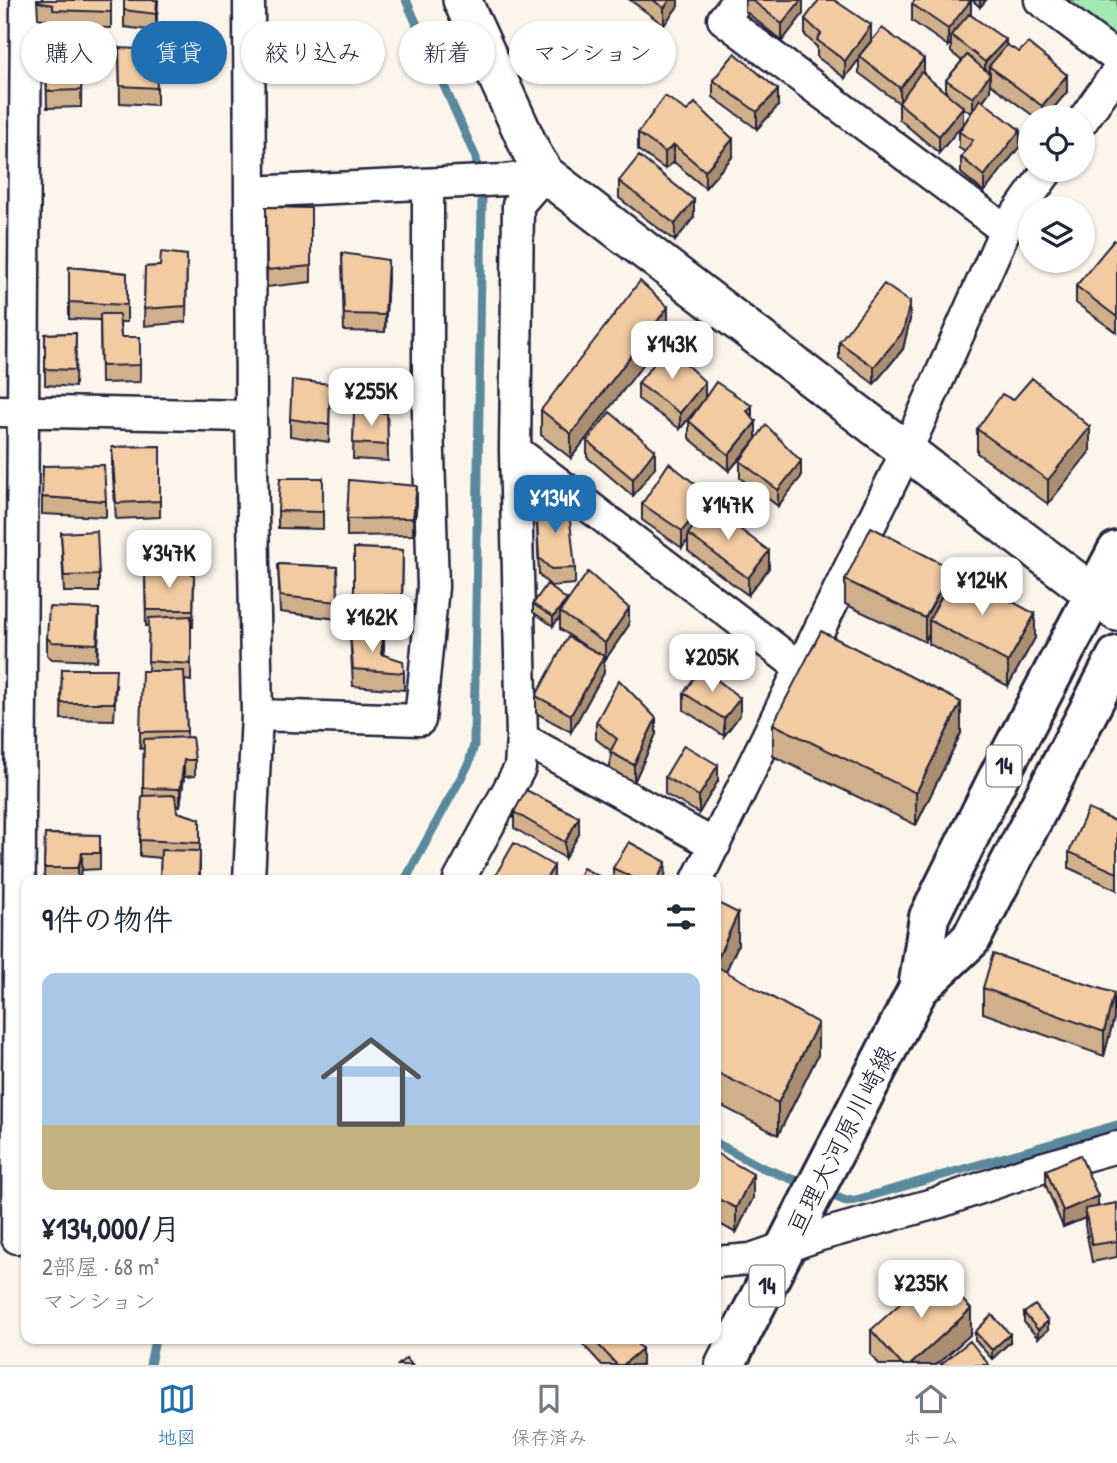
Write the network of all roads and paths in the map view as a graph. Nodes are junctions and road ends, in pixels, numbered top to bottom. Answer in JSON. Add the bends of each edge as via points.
{"nodes":[{"id":1,"x":26,"y":0,"type":"edge"},
{"id":2,"x":249,"y":0,"type":"edge"},
{"id":3,"x":462,"y":0,"type":"edge"},
{"id":4,"x":738,"y":0,"type":"edge"},
{"id":5,"x":1040,"y":0,"type":"edge"},
{"id":6,"x":1117,"y":58,"type":"edge"},
{"id":7,"x":1117,"y":72,"type":"edge"},
{"id":8,"x":1094,"y":105,"type":"edge"},
{"id":9,"x":545,"y":174,"type":"junction"},
{"id":10,"x":1039,"y":182,"type":"edge"},
{"id":11,"x":428,"y":184,"type":"junction"},
{"id":12,"x":250,"y":192,"type":"junction"},
{"id":13,"x":1005,"y":230,"type":"junction"},
{"id":14,"x":11,"y":411,"type":"edge"},
{"id":15,"x":251,"y":416,"type":"junction"},
{"id":16,"x":515,"y":450,"type":"junction"},
{"id":17,"x":907,"y":450,"type":"junction"},
{"id":18,"x":1117,"y":551,"type":"edge"},
{"id":19,"x":1106,"y":604,"type":"edge"},
{"id":20,"x":1117,"y":656,"type":"edge"},
{"id":21,"x":802,"y":669,"type":"junction"},
{"id":22,"x":257,"y":715,"type":"junction"},
{"id":23,"x":522,"y":738,"type":"junction"},
{"id":24,"x":715,"y":845,"type":"junction"},
{"id":25,"x":249,"y":875,"type":"edge"},
{"id":26,"x":462,"y":875,"type":"edge"},
{"id":27,"x":700,"y":875,"type":"edge"},
{"id":28,"x":918,"y":989,"type":"junction"},
{"id":29,"x":1117,"y":1147,"type":"edge"},
{"id":30,"x":14,"y":1238,"type":"edge"},
{"id":31,"x":788,"y":1245,"type":"junction"},
{"id":32,"x":721,"y":1262,"type":"edge"},
{"id":33,"x":725,"y":1365,"type":"edge"}],
"edges":[{"from":1,"to":14,"type":"street"},
{"from":2,"to":12,"type":"street"},
{"from":3,"to":9,"type":"street"},
{"from":4,"to":13,"type":"street","via":[[723,19]]},
{"from":5,"to":6,"type":"street"},
{"from":7,"to":8,"type":"street"},
{"from":9,"to":11,"type":"street"},
{"from":9,"to":16,"type":"street","via":[[518,205]]},
{"from":9,"to":17,"type":"street"},
{"from":10,"to":13,"type":"street"},
{"from":11,"to":12,"type":"street"},
{"from":11,"to":22,"type":"street","via":[[433,587],[420,720]]},
{"from":12,"to":15,"type":"street"},
{"from":13,"to":17,"type":"street"},
{"from":14,"to":15,"type":"street"},
{"from":14,"to":30,"type":"street"},
{"from":15,"to":22,"type":"street"},
{"from":16,"to":21,"type":"street"},
{"from":16,"to":23,"type":"street"},
{"from":17,"to":19,"type":"street"},
{"from":17,"to":21,"type":"street"},
{"from":18,"to":19,"type":"main road","name":"亘理大河原川崎線","number":"14"},
{"from":19,"to":28,"type":"main road","name":"亘理大河原川崎線","number":"14","via":[[1001,772],[929,917]]},
{"from":20,"to":28,"type":"main road","name":"亘理大河原川崎線","number":"14","via":[[971,939]]},
{"from":21,"to":24,"type":"street"},
{"from":22,"to":25,"type":"street"},
{"from":23,"to":24,"type":"street"},
{"from":23,"to":26,"type":"street","via":[[520,768]]},
{"from":24,"to":27,"type":"street"},
{"from":28,"to":31,"type":"main road","name":"亘理大河原川崎線","number":"14"},
{"from":29,"to":31,"type":"street"},
{"from":31,"to":32,"type":"street","via":[[751,1259]]},
{"from":31,"to":33,"type":"main road","name":"亘理大河原川崎線","number":"14"}]}
